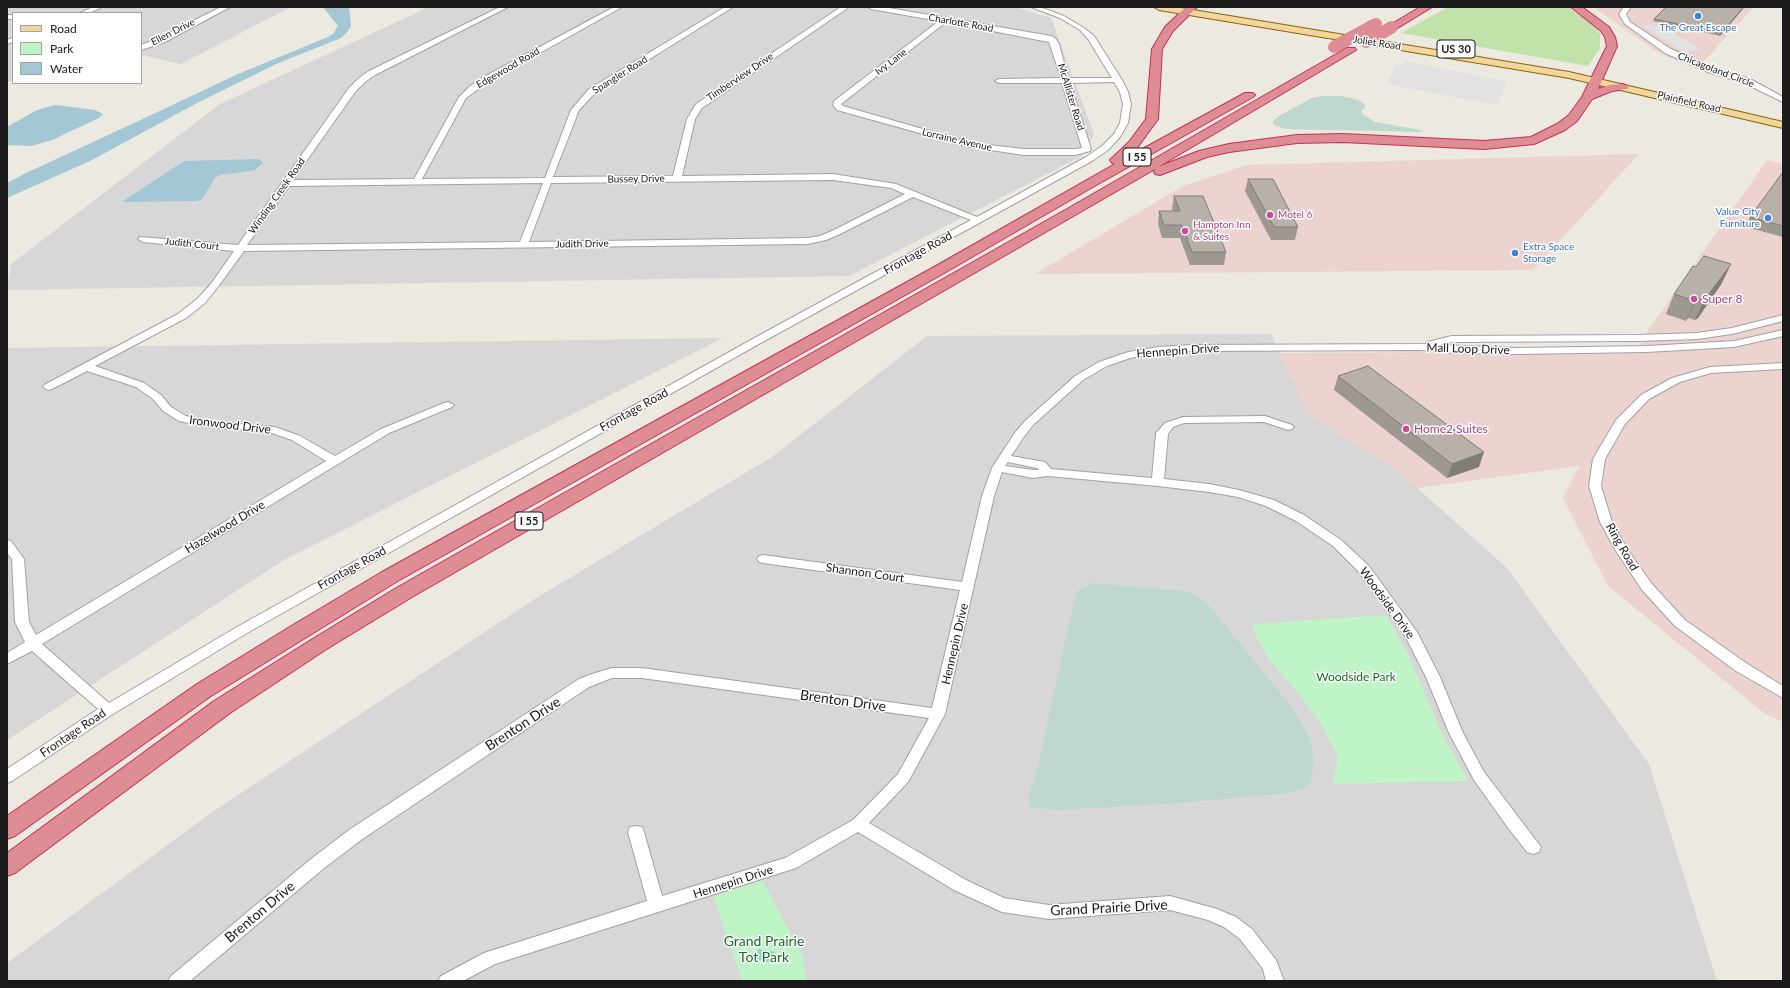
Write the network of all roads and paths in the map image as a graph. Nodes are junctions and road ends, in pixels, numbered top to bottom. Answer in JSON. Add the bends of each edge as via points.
{"nodes":[{"id":1,"x":99,"y":7,"type":"edge"},
{"id":2,"x":227,"y":7,"type":"edge"},
{"id":3,"x":505,"y":7,"type":"edge"},
{"id":4,"x":619,"y":7,"type":"edge"},
{"id":5,"x":730,"y":7,"type":"edge"},
{"id":6,"x":846,"y":7,"type":"edge"},
{"id":7,"x":871,"y":7,"type":"edge"},
{"id":8,"x":1026,"y":7,"type":"edge"},
{"id":9,"x":1159,"y":7,"type":"edge"},
{"id":10,"x":1202,"y":7,"type":"edge"},
{"id":11,"x":1427,"y":7,"type":"edge"},
{"id":12,"x":1576,"y":7,"type":"edge"},
{"id":13,"x":1628,"y":7,"type":"edge"},
{"id":14,"x":1036,"y":8,"type":"edge"},
{"id":15,"x":1189,"y":9,"type":"edge"},
{"id":16,"x":86,"y":12,"type":"edge"},
{"id":17,"x":945,"y":20,"type":"junction"},
{"id":18,"x":1390,"y":22,"type":"junction"},
{"id":19,"x":1052,"y":40,"type":"joint"},
{"id":20,"x":142,"y":48,"type":"edge"},
{"id":21,"x":1597,"y":77,"type":"junction"},
{"id":22,"x":1065,"y":80,"type":"junction"},
{"id":23,"x":1118,"y":80,"type":"junction"},
{"id":24,"x":998,"y":81,"type":"dead end"},
{"id":25,"x":1623,"y":87,"type":"junction"},
{"id":26,"x":1588,"y":97,"type":"junction"},
{"id":27,"x":1783,"y":100,"type":"edge"},
{"id":28,"x":837,"y":105,"type":"joint"},
{"id":29,"x":1783,"y":116,"type":"edge"},
{"id":30,"x":1783,"y":125,"type":"edge"},
{"id":31,"x":1082,"y":152,"type":"joint"},
{"id":32,"x":677,"y":178,"type":"junction"},
{"id":33,"x":547,"y":180,"type":"junction"},
{"id":34,"x":417,"y":181,"type":"junction"},
{"id":35,"x":286,"y":183,"type":"junction"},
{"id":36,"x":1086,"y":185,"type":"junction"},
{"id":37,"x":912,"y":194,"type":"junction"},
{"id":38,"x":1072,"y":212,"type":"junction"},
{"id":39,"x":978,"y":220,"type":"junction"},
{"id":40,"x":143,"y":239,"type":"dead end"},
{"id":41,"x":523,"y":245,"type":"junction"},
{"id":42,"x":240,"y":248,"type":"junction"},
{"id":43,"x":1783,"y":318,"type":"edge"},
{"id":44,"x":1783,"y":333,"type":"edge"},
{"id":45,"x":1420,"y":347,"type":"junction"},
{"id":46,"x":1783,"y":366,"type":"edge"},
{"id":47,"x":87,"y":367,"type":"junction"},
{"id":48,"x":48,"y":387,"type":"dead end"},
{"id":49,"x":448,"y":405,"type":"dead end"},
{"id":50,"x":1288,"y":427,"type":"dead end"},
{"id":51,"x":334,"y":461,"type":"junction"},
{"id":52,"x":1001,"y":463,"type":"junction"},
{"id":53,"x":1158,"y":482,"type":"junction"},
{"id":54,"x":7,"y":544,"type":"edge"},
{"id":55,"x":762,"y":559,"type":"dead end"},
{"id":56,"x":968,"y":587,"type":"junction"},
{"id":57,"x":34,"y":644,"type":"junction"},
{"id":58,"x":7,"y":659,"type":"edge"},
{"id":59,"x":1783,"y":693,"type":"edge"},
{"id":60,"x":108,"y":710,"type":"junction"},
{"id":61,"x":938,"y":714,"type":"junction"},
{"id":62,"x":7,"y":777,"type":"edge"},
{"id":63,"x":858,"y":824,"type":"junction"},
{"id":64,"x":7,"y":829,"type":"edge"},
{"id":65,"x":636,"y":832,"type":"dead end"},
{"id":66,"x":1533,"y":847,"type":"dead end"},
{"id":67,"x":7,"y":866,"type":"edge"},
{"id":68,"x":657,"y":906,"type":"junction"},
{"id":69,"x":177,"y":981,"type":"edge"},
{"id":70,"x":448,"y":981,"type":"edge"},
{"id":71,"x":1275,"y":981,"type":"edge"}],
"edges":[{"from":1,"to":16,"type":"street"},
{"from":2,"to":20,"type":"street","name":"Ellen Drive"},
{"from":3,"to":35,"type":"street","name":"Winding Creek Road","via":[[362,80],[352,90]]},
{"from":4,"to":34,"type":"street","name":"Edgewood Road","via":[[472,89],[463,98]]},
{"from":5,"to":33,"type":"street","name":"Spangler Road","via":[[592,91],[575,110]]},
{"from":6,"to":32,"type":"street","name":"Timberview Drive","via":[[699,106],[691,120]]},
{"from":7,"to":17,"type":"street","name":"Charlotte Road"},
{"from":8,"to":14,"type":"street","name":"Frontage Road"},
{"from":9,"to":15,"type":"main road","name":"Joliet Road","number":"US 30"},
{"from":10,"to":21,"type":"main road","name":"Joliet Road","number":"US 30","via":[[1546,63]]},
{"from":11,"to":18,"type":"highway","number":"I 55"},
{"from":12,"to":21,"type":"highway","via":[[1605,29],[1610,37],[1612,46]]},
{"from":13,"to":27,"type":"street","name":"Chicagoland Circle","via":[[1622,14],[1627,23],[1668,51],[1711,70],[1749,82]]},
{"from":14,"to":23,"type":"street","name":"Frontage Road","via":[[1062,17],[1082,29],[1091,38]]},
{"from":15,"to":21,"type":"main road","name":"Joliet Road","number":"US 30","via":[[1521,67]]},
{"from":15,"to":36,"type":"highway","via":[[1169,29],[1158,49],[1152,119],[1133,145]]},
{"from":17,"to":19,"type":"street","name":"Charlotte Road"},
{"from":17,"to":28,"type":"street","name":"Ivy Lane"},
{"from":18,"to":36,"type":"highway","number":"I 55","bridge":true,"via":[[1376,24]]},
{"from":18,"to":38,"type":"highway","number":"I 55","bridge":true,"via":[[1352,50]]},
{"from":19,"to":22,"type":"street","name":"McAllister Road"},
{"from":21,"to":25,"type":"main road","name":"Plainfield Road","number":"US 30"},
{"from":21,"to":26,"type":"highway"},
{"from":21,"to":29,"type":"main road","name":"Plainfield Road","number":"US 30","via":[[1718,100]]},
{"from":22,"to":23,"type":"street"},
{"from":22,"to":24,"type":"street"},
{"from":22,"to":31,"type":"street","name":"McAllister Road","via":[[1087,149]]},
{"from":23,"to":39,"type":"street","name":"Frontage Road","via":[[1127,104],[1124,123],[1105,148],[1089,160]]},
{"from":25,"to":26,"type":"highway","via":[[1610,88]]},
{"from":25,"to":30,"type":"main road","name":"Plainfield Road","number":"US 30"},
{"from":26,"to":38,"type":"highway","via":[[1573,118],[1561,128],[1534,140],[1484,145],[1343,138],[1255,143],[1203,154],[1172,165]]},
{"from":28,"to":31,"type":"street","name":"Lorraine Avenue","via":[[840,108],[970,145],[1024,152]]},
{"from":32,"to":33,"type":"street","name":"Bussey Drive"},
{"from":32,"to":37,"type":"street","name":"Bussey Drive","via":[[833,177],[886,184]]},
{"from":33,"to":34,"type":"street","name":"Bussey Drive"},
{"from":33,"to":41,"type":"street","name":"Spangler Road"},
{"from":34,"to":35,"type":"street","name":"Bussey Drive"},
{"from":35,"to":42,"type":"street","name":"Winding Creek Road"},
{"from":36,"to":64,"type":"highway","number":"I 55","via":[[934,273],[389,577],[300,630],[204,690]]},
{"from":37,"to":39,"type":"street","name":"Bussey Drive"},
{"from":37,"to":41,"type":"street","name":"Judith Drive","via":[[837,232],[808,241]]},
{"from":38,"to":67,"type":"highway","number":"I 55","via":[[318,644],[222,706]]},
{"from":39,"to":60,"type":"street","name":"Frontage Road","via":[[255,622]]},
{"from":40,"to":42,"type":"street","name":"Judith Court","via":[[216,248]]},
{"from":41,"to":42,"type":"street","name":"Judith Drive"},
{"from":42,"to":47,"type":"street","name":"Winding Creek Road","via":[[214,286],[201,301],[182,316]]},
{"from":43,"to":45,"type":"street","name":"Mall Loop Drive","via":[[1732,331],[1697,336],[1452,339]]},
{"from":44,"to":45,"type":"street","name":"Mall Loop Drive","via":[[1734,344],[1647,349],[1463,350]]},
{"from":45,"to":52,"type":"street","name":"Hennepin Drive","via":[[1191,348],[1128,355],[1103,364],[1079,378],[1029,424]]},
{"from":46,"to":59,"type":"street","name":"Ring Road","via":[[1710,370],[1676,380],[1645,397],[1620,422],[1599,459],[1595,486],[1606,522],[1647,588],[1680,623],[1741,667]]},
{"from":47,"to":48,"type":"street","name":"Winding Creek Road"},
{"from":47,"to":51,"type":"street","name":"Ironwood Drive","via":[[140,385],[157,397],[167,409],[183,419],[208,424],[271,429],[296,438]]},
{"from":49,"to":51,"type":"street","name":"Hazelwood Drive","via":[[385,431]]},
{"from":50,"to":53,"type":"street","via":[[1265,419],[1183,420],[1169,425],[1162,433]]},
{"from":51,"to":57,"type":"street","name":"Hazelwood Drive"},
{"from":52,"to":53,"type":"street","name":"Woodside Drive","via":[[1033,474],[1048,472]]},
{"from":52,"to":56,"type":"street","name":"Hennepin Drive","via":[[988,496]]},
{"from":53,"to":66,"type":"street","name":"Woodside Drive","via":[[1209,488],[1270,503],[1300,518],[1337,543],[1364,569],[1410,632],[1433,677],[1456,733],[1479,776]]},
{"from":54,"to":57,"type":"street","via":[[18,559],[22,622]]},
{"from":55,"to":56,"type":"street","name":"Shannon Court"},
{"from":56,"to":61,"type":"street","name":"Hennepin Drive"},
{"from":57,"to":58,"type":"street","name":"Hazelwood Drive"},
{"from":57,"to":60,"type":"street"},
{"from":60,"to":62,"type":"street","name":"Frontage Road"},
{"from":61,"to":63,"type":"street","name":"Hennepin Drive","via":[[903,778]]},
{"from":61,"to":69,"type":"street","name":"Brenton Drive","via":[[642,673],[612,673],[602,676],[584,683],[355,835]]},
{"from":63,"to":68,"type":"street","name":"Hennepin Drive","via":[[790,863]]},
{"from":63,"to":71,"type":"street","name":"Grand Prairie Drive","via":[[960,885],[1002,905],[1049,912],[1170,903],[1212,914],[1230,922],[1246,934],[1270,965]]},
{"from":65,"to":68,"type":"street"},
{"from":68,"to":70,"type":"street","name":"Hennepin Drive","via":[[490,958]]}]}
